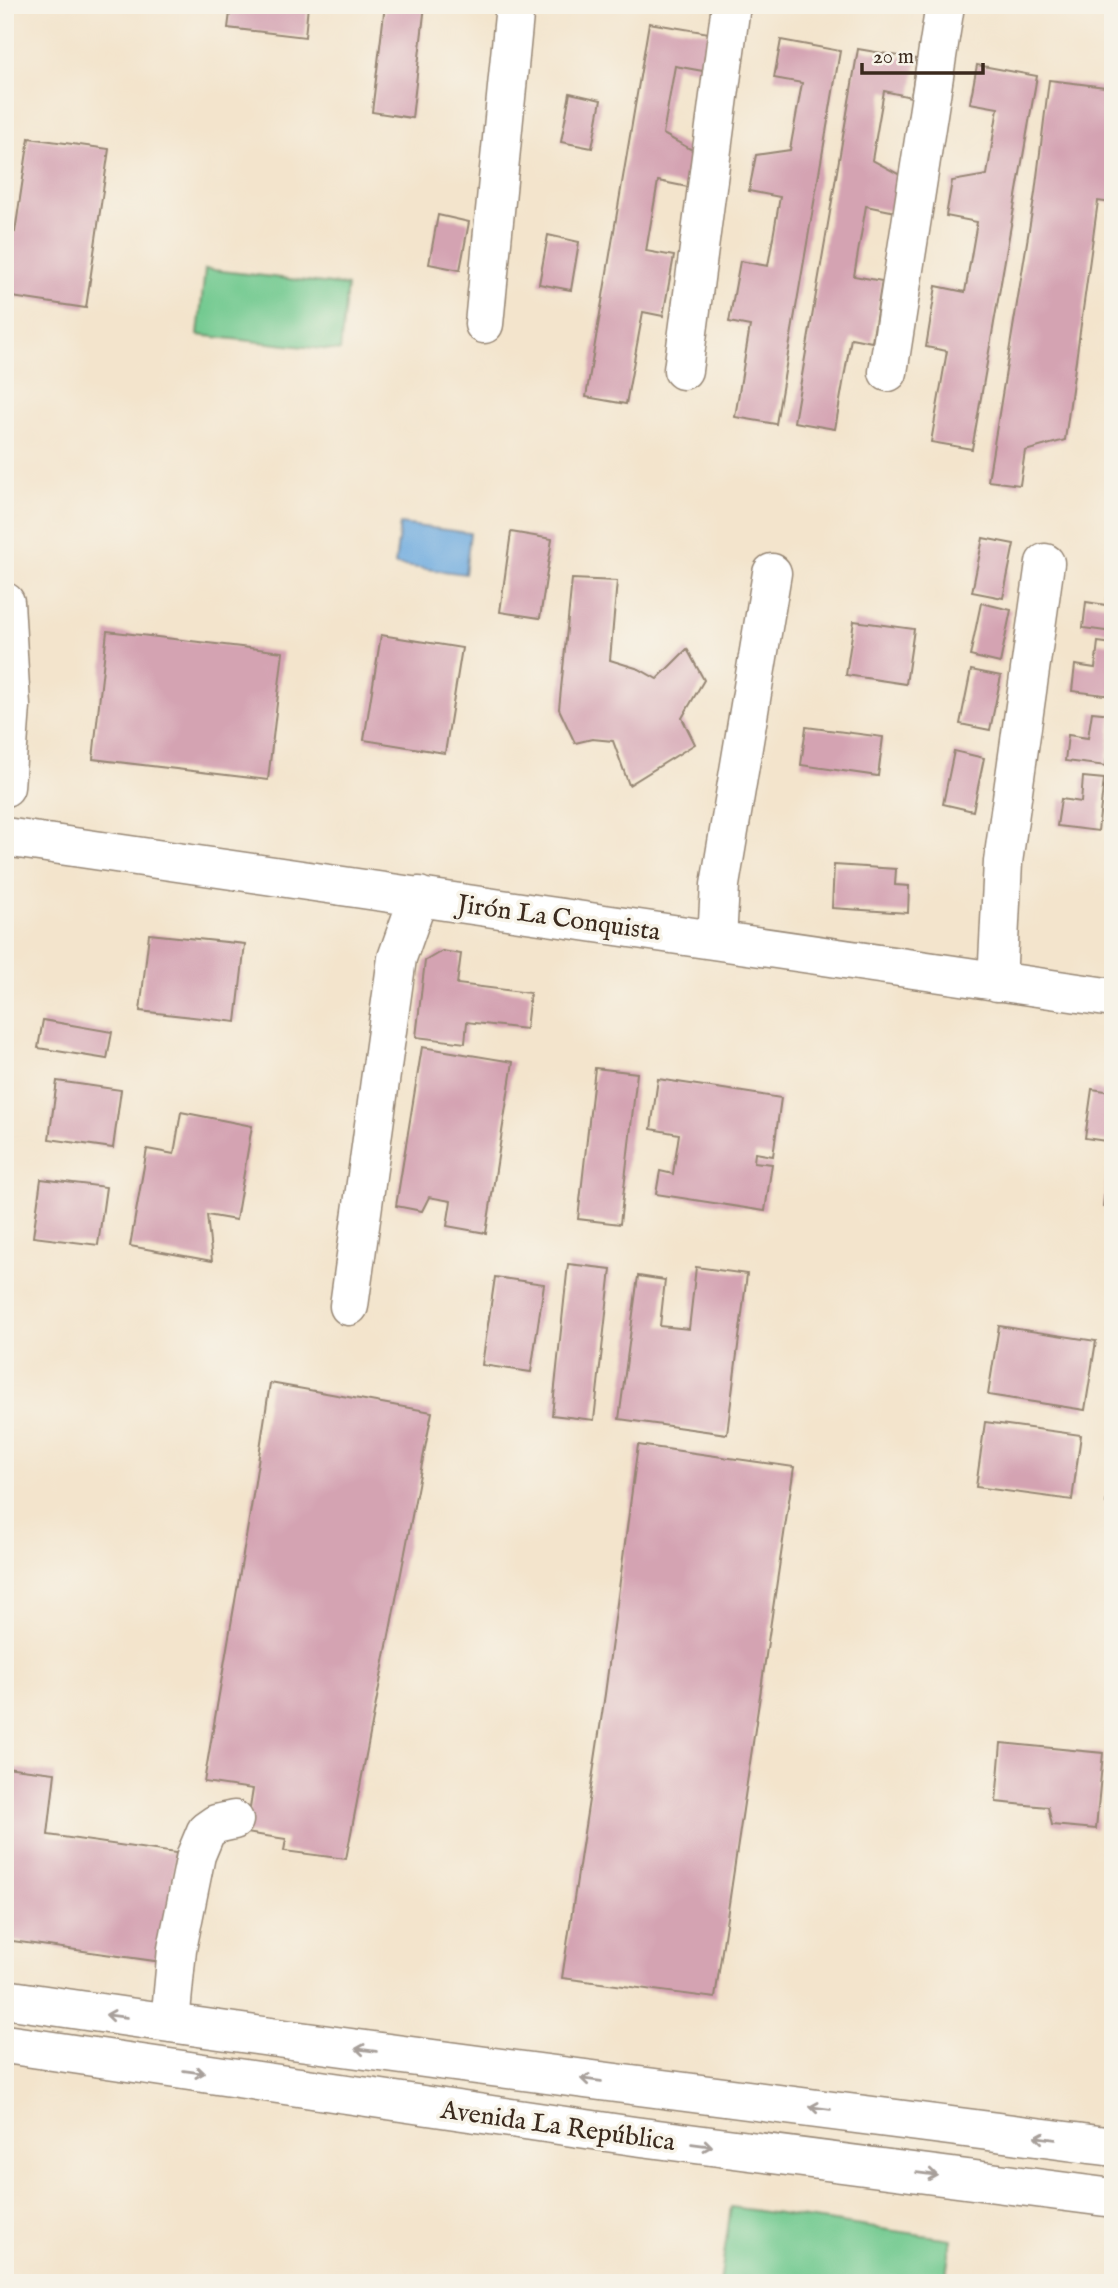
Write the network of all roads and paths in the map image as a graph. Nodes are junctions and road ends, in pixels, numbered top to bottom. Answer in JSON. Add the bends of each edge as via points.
{"nodes":[{"id":1,"x":515,"y":5,"type":"edge"},
{"id":2,"x":731,"y":5,"type":"edge"},
{"id":3,"x":945,"y":5,"type":"edge"},
{"id":4,"x":484,"y":324,"type":"dead end"},
{"id":5,"x":683,"y":370,"type":"dead end"},
{"id":6,"x":888,"y":372,"type":"dead end"},
{"id":7,"x":1045,"y":563,"type":"dead end"},
{"id":8,"x":772,"y":573,"type":"dead end"},
{"id":9,"x":5,"y":602,"type":"edge"},
{"id":10,"x":5,"y":787,"type":"edge"},
{"id":11,"x":5,"y":837,"type":"edge"},
{"id":12,"x":419,"y":896,"type":"junction"},
{"id":13,"x":717,"y":940,"type":"junction"},
{"id":14,"x":998,"y":982,"type":"junction"},
{"id":15,"x":1113,"y":998,"type":"edge"},
{"id":16,"x":349,"y":1306,"type":"dead end"},
{"id":17,"x":234,"y":1820,"type":"dead end"},
{"id":18,"x":5,"y":1999,"type":"edge"},
{"id":19,"x":170,"y":2023,"type":"junction"},
{"id":20,"x":5,"y":2044,"type":"edge"},
{"id":21,"x":1113,"y":2147,"type":"edge"},
{"id":22,"x":1113,"y":2197,"type":"edge"}],
"edges":[{"from":1,"to":4,"type":"street"},
{"from":2,"to":5,"type":"street"},
{"from":3,"to":6,"type":"street"},
{"from":7,"to":14,"type":"street","via":[[1003,862]]},
{"from":8,"to":13,"type":"street","via":[[720,885]]},
{"from":9,"to":10,"type":"street","via":[[11,706]]},
{"from":11,"to":12,"type":"street","name":"Jirón La Conquista"},
{"from":12,"to":13,"type":"street","name":"Jirón La Conquista"},
{"from":12,"to":16,"type":"street","via":[[397,958]]},
{"from":13,"to":14,"type":"street","name":"Jirón La Conquista"},
{"from":14,"to":15,"type":"street","name":"Jirón La Conquista"},
{"from":17,"to":19,"type":"street","via":[[206,1831],[196,1855],[177,1949]]},
{"from":19,"to":18,"type":"street","name":"Avenida La República","one_way":true},
{"from":21,"to":19,"type":"street","name":"Avenida La República","one_way":true},
{"from":20,"to":22,"type":"street","name":"Avenida La República","one_way":true,"via":[[634,2137]]}]}
